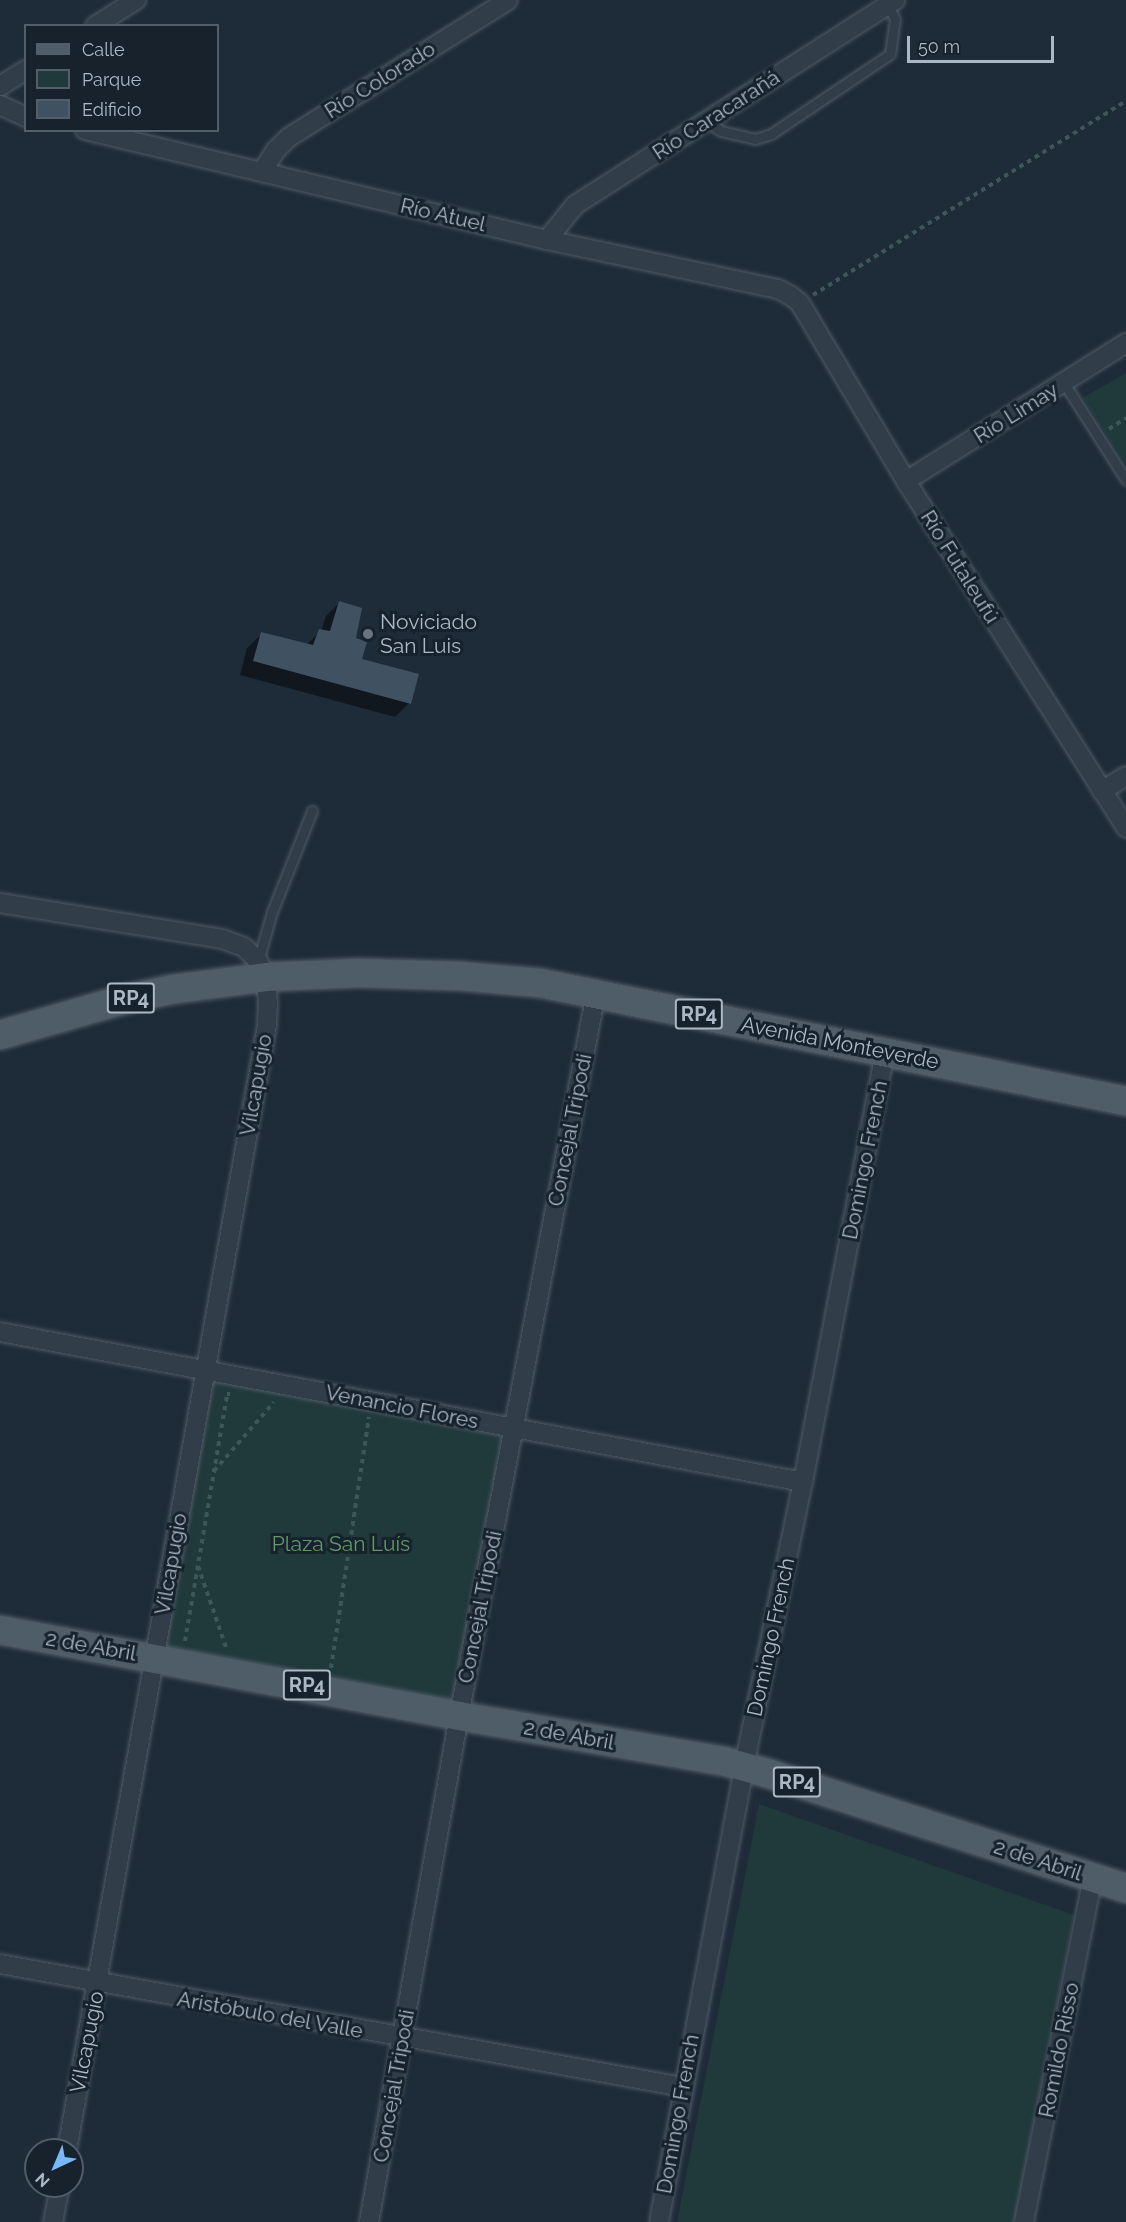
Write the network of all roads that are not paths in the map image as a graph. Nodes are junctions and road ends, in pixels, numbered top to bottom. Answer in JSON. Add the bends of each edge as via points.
{"nodes":[{"id":1,"x":136,"y":0,"type":"edge"},
{"id":2,"x":508,"y":0,"type":"edge"},
{"id":3,"x":892,"y":2,"type":"edge"},
{"id":4,"x":98,"y":24,"type":"edge"},
{"id":5,"x":24,"y":71,"type":"edge"},
{"id":6,"x":0,"y":86,"type":"edge"},
{"id":7,"x":0,"y":105,"type":"edge"},
{"id":8,"x":24,"y":116,"type":"edge"},
{"id":9,"x":706,"y":121,"type":"junction"},
{"id":10,"x":93,"y":132,"type":"edge"},
{"id":11,"x":262,"y":172,"type":"junction"},
{"id":12,"x":547,"y":240,"type":"junction"},
{"id":13,"x":800,"y":303,"type":"joint"},
{"id":14,"x":1126,"y":344,"type":"edge"},
{"id":15,"x":1064,"y":383,"type":"junction"},
{"id":16,"x":1126,"y":480,"type":"edge"},
{"id":17,"x":906,"y":482,"type":"junction"},
{"id":18,"x":1126,"y":776,"type":"edge"},
{"id":19,"x":1102,"y":791,"type":"junction"},
{"id":20,"x":312,"y":811,"type":"dead end"},
{"id":21,"x":1126,"y":828,"type":"edge"},
{"id":22,"x":0,"y":903,"type":"edge"},
{"id":23,"x":262,"y":969,"type":"junction"},
{"id":24,"x":596,"y":993,"type":"junction"},
{"id":25,"x":0,"y":1035,"type":"edge"},
{"id":26,"x":885,"y":1052,"type":"junction"},
{"id":27,"x":1126,"y":1101,"type":"edge"},
{"id":28,"x":0,"y":1332,"type":"edge"},
{"id":29,"x":205,"y":1370,"type":"junction"},
{"id":30,"x":514,"y":1428,"type":"junction"},
{"id":31,"x":803,"y":1482,"type":"junction"},
{"id":32,"x":0,"y":1630,"type":"edge"},
{"id":33,"x":154,"y":1658,"type":"junction"},
{"id":34,"x":459,"y":1716,"type":"junction"},
{"id":35,"x":744,"y":1766,"type":"junction"},
{"id":36,"x":1093,"y":1877,"type":"junction"},
{"id":37,"x":1126,"y":1888,"type":"edge"},
{"id":38,"x":0,"y":1964,"type":"edge"},
{"id":39,"x":98,"y":1984,"type":"junction"},
{"id":40,"x":402,"y":2038,"type":"junction"},
{"id":41,"x":683,"y":2087,"type":"junction"},
{"id":42,"x":69,"y":2138,"type":"edge"},
{"id":43,"x":58,"y":2198,"type":"edge"},
{"id":44,"x":54,"y":2222,"type":"edge"},
{"id":45,"x":369,"y":2222,"type":"edge"},
{"id":46,"x":659,"y":2222,"type":"edge"},
{"id":47,"x":1024,"y":2222,"type":"edge"}],
"edges":[{"from":1,"to":4,"type":"street"},
{"from":2,"to":11,"type":"street","name":"Río Colorado","via":[[289,137]]},
{"from":3,"to":9,"type":"street","name":"Río Caracarañá"},
{"from":3,"to":9,"type":"lane","via":[[895,19],[890,54],[771,134],[755,139],[721,131]]},
{"from":5,"to":6,"type":"street"},
{"from":7,"to":8,"type":"street"},
{"from":9,"to":12,"type":"street","name":"Río Caracarañá","via":[[575,205]]},
{"from":10,"to":11,"type":"street","name":"Río Atuel"},
{"from":11,"to":12,"type":"street","name":"Río Atuel"},
{"from":12,"to":13,"type":"street","name":"Río Atuel","via":[[778,289]]},
{"from":13,"to":17,"type":"street","name":"Río Futaleufú"},
{"from":14,"to":15,"type":"street","name":"Río Limay"},
{"from":15,"to":16,"type":"lane"},
{"from":15,"to":17,"type":"street","name":"Río Limay"},
{"from":17,"to":19,"type":"street","name":"Río Futaleufú"},
{"from":18,"to":19,"type":"street"},
{"from":19,"to":21,"type":"street","name":"Río Futaleufú"},
{"from":20,"to":23,"type":"lane","via":[[272,912]]},
{"from":22,"to":23,"type":"street","via":[[222,939],[244,947]]},
{"from":23,"to":24,"type":"main road","name":"Avenida Monteverde","number":"RP4","via":[[459,976],[540,983]]},
{"from":23,"to":25,"type":"main road","number":"RP4"},
{"from":23,"to":29,"type":"street","name":"Vilcapugio","via":[[267,1025]]},
{"from":24,"to":26,"type":"main road","name":"Avenida Monteverde","number":"RP4"},
{"from":24,"to":30,"type":"street","name":"Concejal Tripodi"},
{"from":26,"to":27,"type":"main road","name":"Avenida Monteverde","number":"RP4"},
{"from":26,"to":31,"type":"street","name":"Domingo French"},
{"from":28,"to":29,"type":"street","name":"Venancio Flores"},
{"from":29,"to":30,"type":"street","name":"Venancio Flores","via":[[370,1410]]},
{"from":29,"to":33,"type":"street","name":"Vilcapugio"},
{"from":30,"to":31,"type":"street","name":"Venancio Flores"},
{"from":30,"to":34,"type":"street","name":"Concejal Tripodi"},
{"from":31,"to":35,"type":"street","name":"Domingo French"},
{"from":32,"to":33,"type":"main road","name":"2 de Abril","number":"RP4"},
{"from":33,"to":34,"type":"main road","name":"2 de Abril","number":"RP4"},
{"from":33,"to":39,"type":"street","name":"Vilcapugio"},
{"from":34,"to":35,"type":"main road","name":"2 de Abril","number":"RP4"},
{"from":34,"to":40,"type":"street","name":"Concejal Tripodi"},
{"from":35,"to":36,"type":"main road","name":"2 de Abril","number":"RP4"},
{"from":35,"to":41,"type":"street","name":"Domingo French"},
{"from":36,"to":37,"type":"main road","name":"2 de Abril","number":"RP4"},
{"from":36,"to":47,"type":"street","name":"Romildo Risso"},
{"from":38,"to":39,"type":"street","name":"Aristóbulo del Valle"},
{"from":39,"to":40,"type":"street","name":"Aristóbulo del Valle"},
{"from":39,"to":42,"type":"street","name":"Vilcapugio"},
{"from":40,"to":41,"type":"street","name":"Aristóbulo del Valle"},
{"from":40,"to":45,"type":"street","name":"Concejal Tripodi"},
{"from":41,"to":46,"type":"street","name":"Domingo French"},
{"from":43,"to":44,"type":"street"}]}
